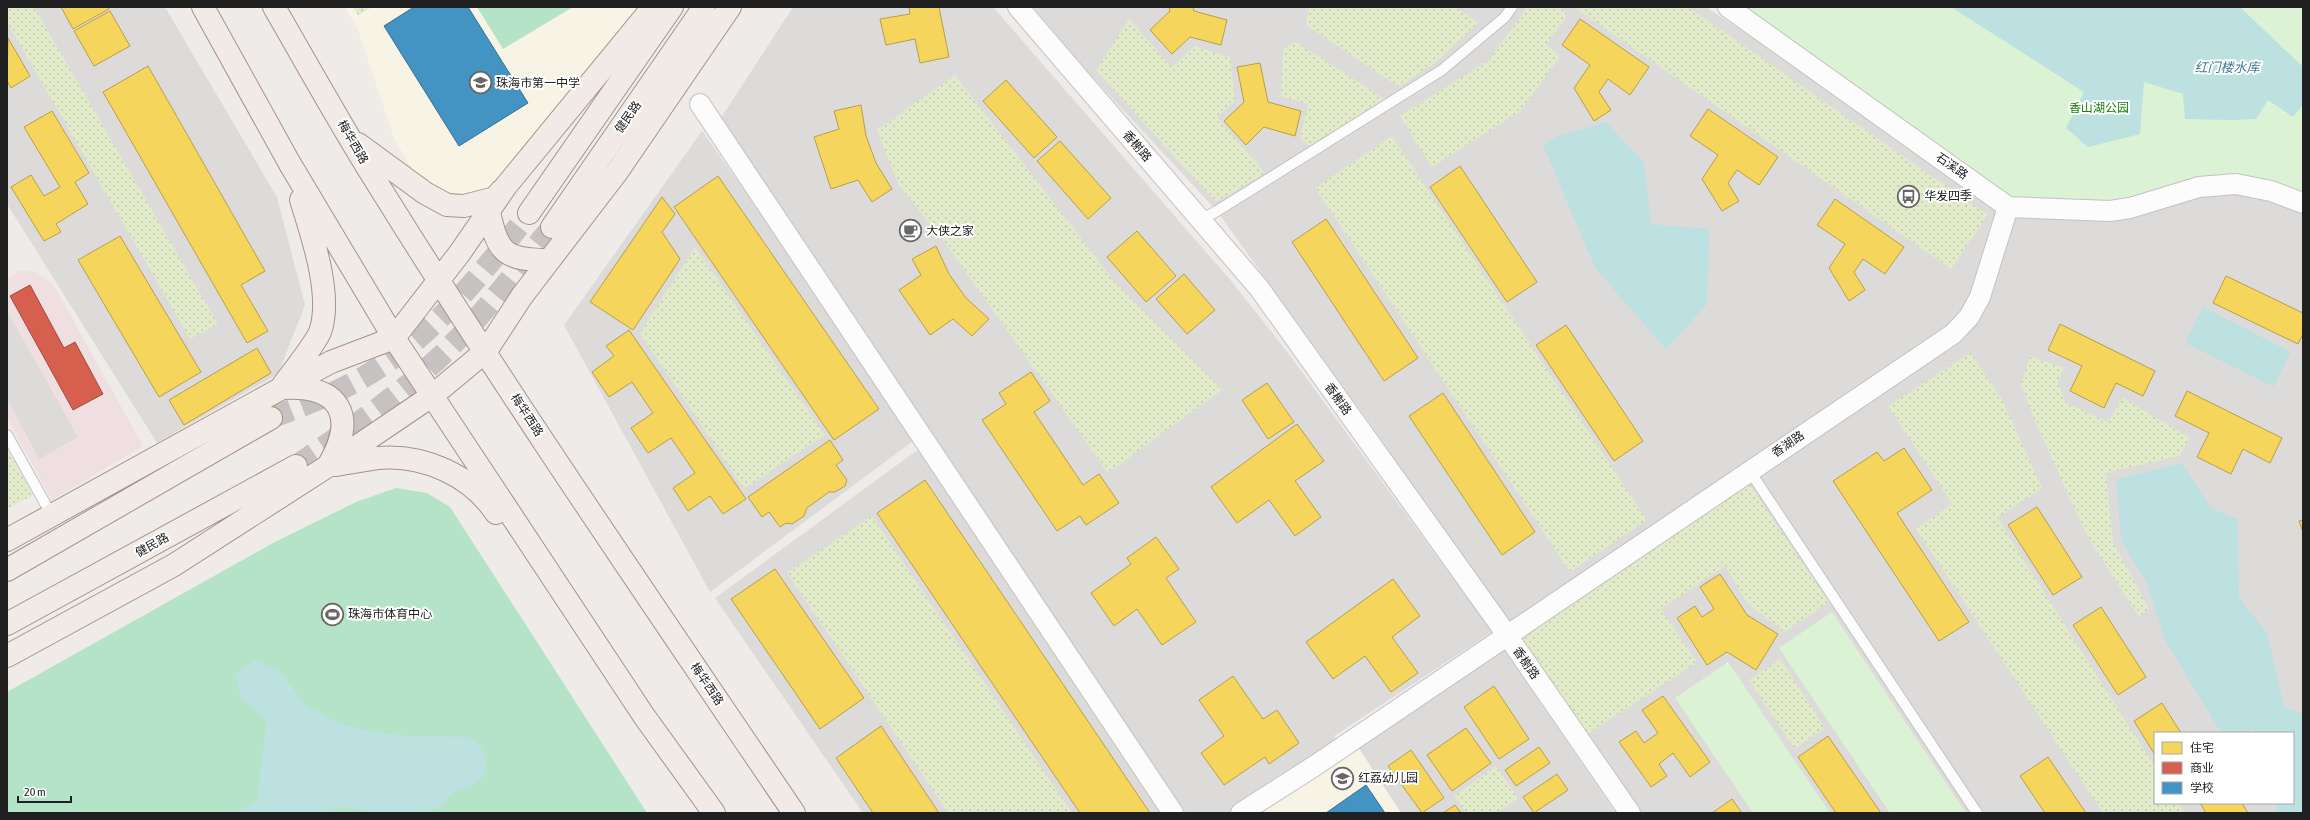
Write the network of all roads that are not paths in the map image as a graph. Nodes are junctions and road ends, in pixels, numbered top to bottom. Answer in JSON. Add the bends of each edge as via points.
{"nodes":[{"id":1,"x":203,"y":7,"type":"edge"},
{"id":2,"x":274,"y":7,"type":"edge"},
{"id":3,"x":653,"y":7,"type":"edge"},
{"id":4,"x":672,"y":7,"type":"edge"},
{"id":5,"x":704,"y":7,"type":"edge"},
{"id":6,"x":730,"y":7,"type":"edge"},
{"id":7,"x":1018,"y":7,"type":"edge"},
{"id":8,"x":1512,"y":7,"type":"edge"},
{"id":9,"x":1728,"y":7,"type":"edge"},
{"id":10,"x":700,"y":104,"type":"dead end"},
{"id":11,"x":352,"y":140,"type":"junction"},
{"id":12,"x":290,"y":164,"type":"junction"},
{"id":13,"x":506,"y":186,"type":"junction"},
{"id":14,"x":2303,"y":203,"type":"edge"},
{"id":15,"x":2008,"y":207,"type":"junction"},
{"id":16,"x":488,"y":211,"type":"junction"},
{"id":17,"x":529,"y":213,"type":"tunnel mouth"},
{"id":18,"x":1200,"y":220,"type":"junction"},
{"id":19,"x":552,"y":227,"type":"tunnel mouth"},
{"id":20,"x":549,"y":260,"type":"junction"},
{"id":21,"x":439,"y":279,"type":"junction"},
{"id":22,"x":394,"y":338,"type":"junction"},
{"id":23,"x":486,"y":351,"type":"junction"},
{"id":24,"x":282,"y":388,"type":"junction"},
{"id":25,"x":433,"y":395,"type":"junction"},
{"id":26,"x":271,"y":418,"type":"tunnel mouth"},
{"id":27,"x":7,"y":436,"type":"edge"},
{"id":28,"x":296,"y":466,"type":"tunnel mouth"},
{"id":29,"x":328,"y":466,"type":"junction"},
{"id":30,"x":1749,"y":470,"type":"junction"},
{"id":31,"x":52,"y":514,"type":"junction"},
{"id":32,"x":7,"y":540,"type":"edge"},
{"id":33,"x":7,"y":570,"type":"edge"},
{"id":34,"x":556,"y":580,"type":"junction"},
{"id":35,"x":7,"y":624,"type":"edge"},
{"id":36,"x":1507,"y":635,"type":"junction"},
{"id":37,"x":7,"y":656,"type":"edge"},
{"id":38,"x":714,"y":813,"type":"edge"},
{"id":39,"x":794,"y":813,"type":"edge"},
{"id":40,"x":1173,"y":813,"type":"edge"},
{"id":41,"x":1242,"y":813,"type":"edge"},
{"id":42,"x":1630,"y":813,"type":"edge"},
{"id":43,"x":1977,"y":813,"type":"edge"}],
"edges":[{"from":1,"to":12,"type":"main road"},
{"from":2,"to":11,"type":"main road","name":"梅华西路"},
{"from":3,"to":13,"type":"main road"},
{"from":4,"to":17,"type":"main road"},
{"from":5,"to":19,"type":"main road","name":"健民路"},
{"from":6,"to":20,"type":"main road","via":[[617,172]]},
{"from":7,"to":18,"type":"street","name":"香榭路"},
{"from":8,"to":18,"type":"lane","via":[[1505,17],[1442,70]]},
{"from":9,"to":15,"type":"street","name":"石溪路"},
{"from":10,"to":40,"type":"street"},
{"from":11,"to":13,"type":"main road","via":[[425,193],[447,205],[464,206],[495,198]]},
{"from":11,"to":21,"type":"main road","name":"梅华西路"},
{"from":12,"to":22,"type":"main road"},
{"from":12,"to":24,"type":"main road","via":[[313,237],[322,281],[323,306],[320,332]]},
{"from":13,"to":16,"type":"main road"},
{"from":14,"to":15,"type":"street","via":[[2271,191],[2236,184],[2199,187],[2130,208],[2110,211]]},
{"from":15,"to":30,"type":"street","name":"香湖路","via":[[1980,297],[1969,317],[1958,328]]},
{"from":16,"to":20,"type":"main road","via":[[497,243],[504,251],[530,260]]},
{"from":16,"to":21,"type":"main road"},
{"from":18,"to":36,"type":"street","name":"香榭路","via":[[1259,288]]},
{"from":20,"to":23,"type":"main road"},
{"from":21,"to":22,"type":"main road"},
{"from":21,"to":23,"type":"main road","name":"梅华西路"},
{"from":22,"to":24,"type":"main road","via":[[331,362]]},
{"from":22,"to":25,"type":"main road"},
{"from":23,"to":25,"type":"main road"},
{"from":23,"to":39,"type":"main road","name":"梅华西路","via":[[611,545]]},
{"from":24,"to":29,"type":"main road","via":[[313,389],[324,392],[335,401],[341,412],[343,427],[339,448]]},
{"from":24,"to":31,"type":"main road"},
{"from":25,"to":29,"type":"main road"},
{"from":25,"to":34,"type":"main road"},
{"from":26,"to":33,"type":"main road"},
{"from":27,"to":31,"type":"lane"},
{"from":28,"to":35,"type":"main road","name":"健民路"},
{"from":29,"to":34,"type":"main road","via":[[380,458],[424,462],[461,478],[475,487],[488,501],[517,544]]},
{"from":29,"to":37,"type":"main road","via":[[174,565]]},
{"from":30,"to":36,"type":"street","name":"香湖路"},
{"from":30,"to":43,"type":"lane"},
{"from":31,"to":32,"type":"main road"},
{"from":34,"to":38,"type":"main road","via":[[644,716]]},
{"from":36,"to":41,"type":"street","name":"香湖路"},
{"from":36,"to":42,"type":"street","name":"香榭路"}]}
